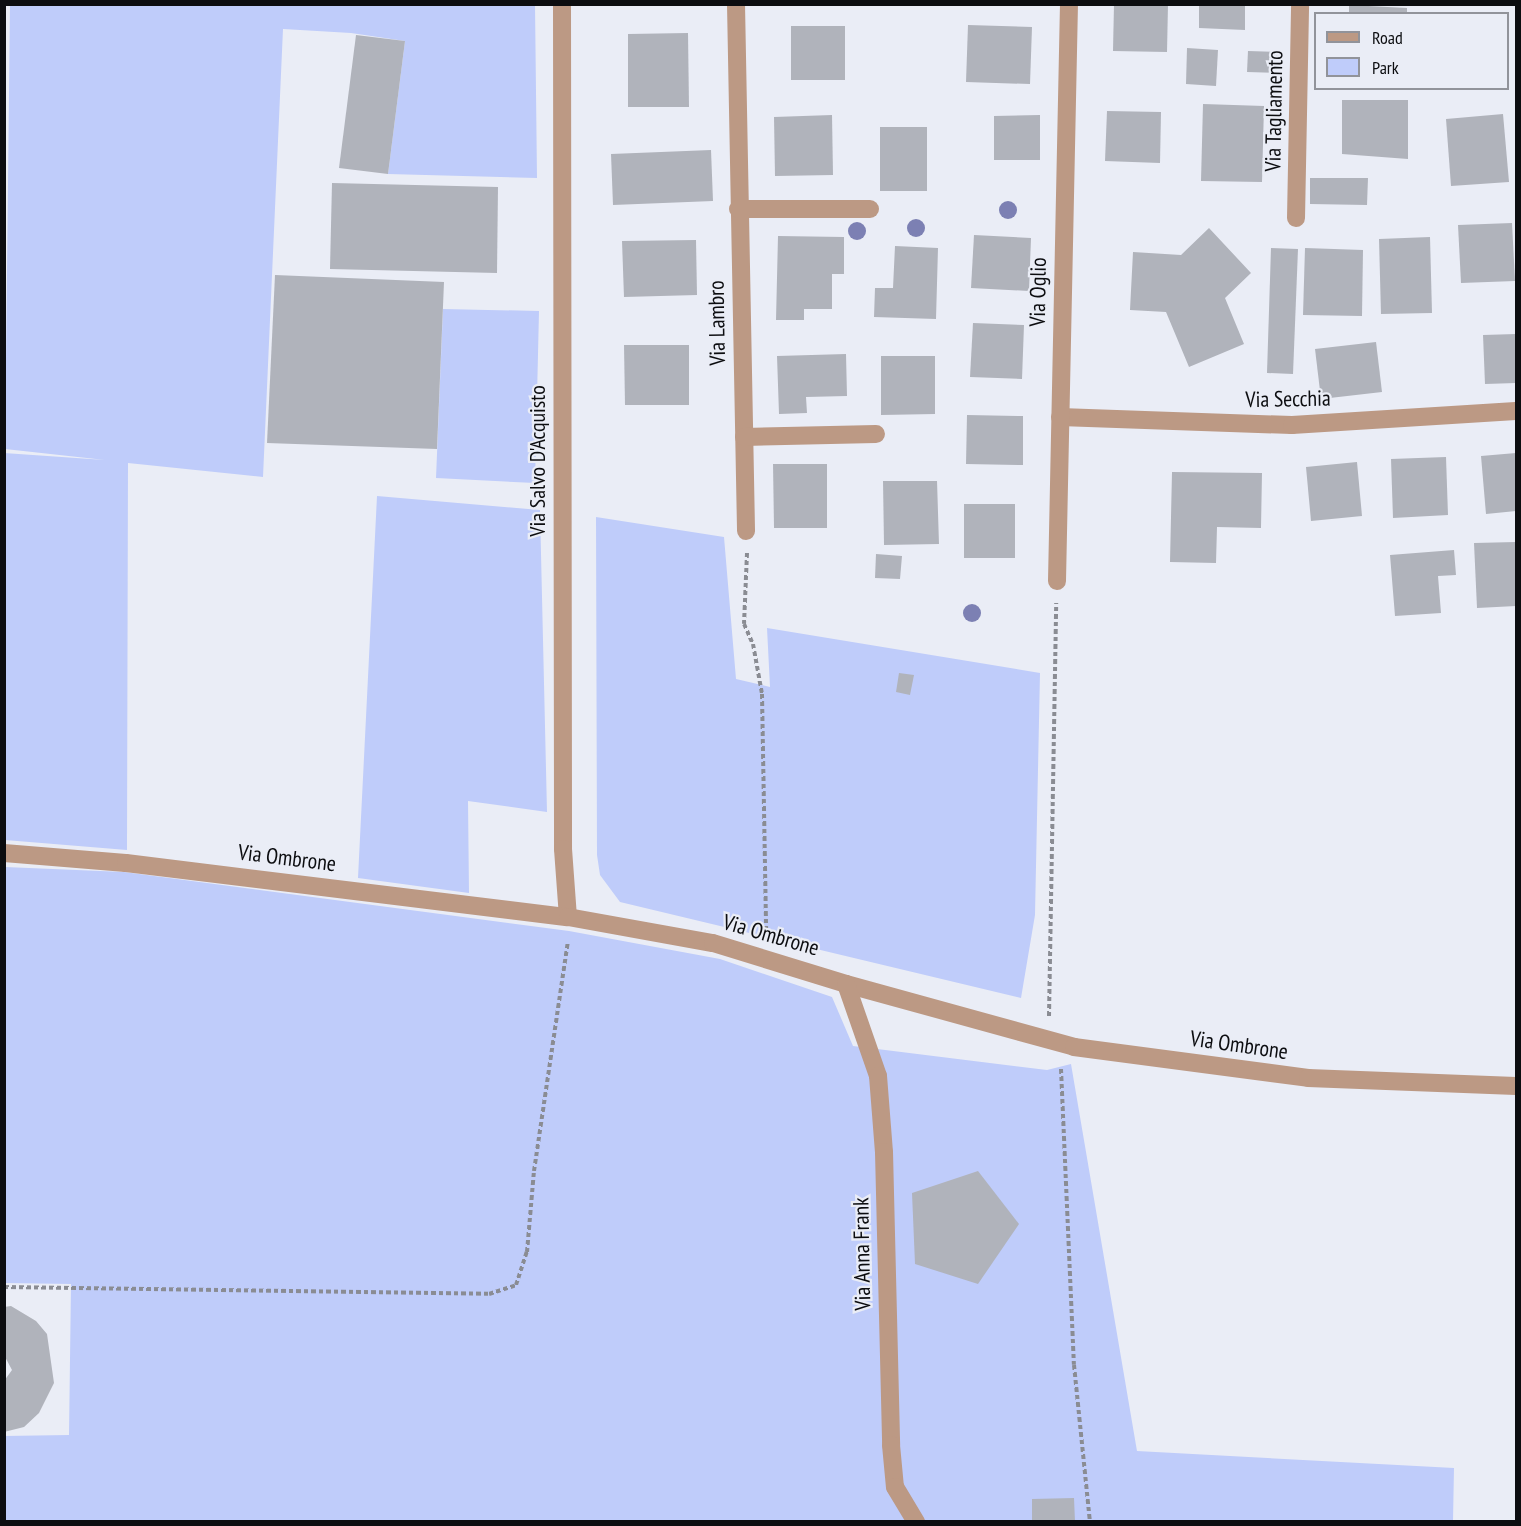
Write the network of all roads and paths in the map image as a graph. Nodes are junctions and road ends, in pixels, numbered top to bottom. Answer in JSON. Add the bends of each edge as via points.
{"nodes":[{"id":1,"x":562,"y":4,"type":"edge"},
{"id":2,"x":736,"y":4,"type":"edge"},
{"id":3,"x":1069,"y":4,"type":"edge"},
{"id":4,"x":1300,"y":4,"type":"edge"},
{"id":5,"x":738,"y":208,"type":"junction"},
{"id":6,"x":870,"y":209,"type":"dead end"},
{"id":7,"x":1296,"y":218,"type":"dead end"},
{"id":8,"x":1516,"y":411,"type":"edge"},
{"id":9,"x":1060,"y":417,"type":"junction"},
{"id":10,"x":876,"y":434,"type":"dead end"},
{"id":11,"x":744,"y":437,"type":"junction"},
{"id":12,"x":746,"y":531,"type":"joint"},
{"id":13,"x":1057,"y":581,"type":"joint"},
{"id":14,"x":4,"y":853,"type":"edge"},
{"id":15,"x":568,"y":916,"type":"junction"},
{"id":16,"x":766,"y":959,"type":"junction"},
{"id":17,"x":846,"y":984,"type":"junction"},
{"id":18,"x":1049,"y":1040,"type":"junction"},
{"id":19,"x":1516,"y":1086,"type":"edge"},
{"id":20,"x":4,"y":1287,"type":"edge"},
{"id":21,"x":916,"y":1521,"type":"edge"},
{"id":22,"x":1090,"y":1521,"type":"edge"}],
"edges":[{"from":1,"to":15,"type":"street","name":"Via Salvo D'Acquisto","via":[[563,849]]},
{"from":2,"to":5,"type":"street","name":"Via Lambro"},
{"from":3,"to":9,"type":"street","name":"Via Oglio"},
{"from":4,"to":7,"type":"street","name":"Via Tagliamento"},
{"from":5,"to":6,"type":"street"},
{"from":5,"to":11,"type":"street","name":"Via Lambro"},
{"from":8,"to":9,"type":"street","name":"Via Secchia","via":[[1292,425]]},
{"from":9,"to":13,"type":"street","name":"Via Oglio"},
{"from":10,"to":11,"type":"street"},
{"from":11,"to":12,"type":"street","name":"Via Lambro"},
{"from":12,"to":16,"type":"path","via":[[744,624],[753,644],[762,694]]},
{"from":13,"to":18,"type":"path","via":[[1049,864]]},
{"from":14,"to":15,"type":"street","name":"Via Ombrone","via":[[126,863]]},
{"from":15,"to":16,"type":"street","name":"Via Ombrone","via":[[713,942]]},
{"from":15,"to":20,"type":"path","via":[[527,1252],[516,1285],[489,1294]]},
{"from":16,"to":17,"type":"street","name":"Via Ombrone"},
{"from":17,"to":18,"type":"street","name":"Via Ombrone"},
{"from":17,"to":21,"type":"street","name":"Via Anna Frank","via":[[878,1076],[884,1152],[891,1445],[895,1486]]},
{"from":18,"to":19,"type":"street","name":"Via Ombrone","via":[[1074,1047],[1308,1078]]},
{"from":18,"to":22,"type":"path","via":[[1062,1072],[1074,1365]]}]}
